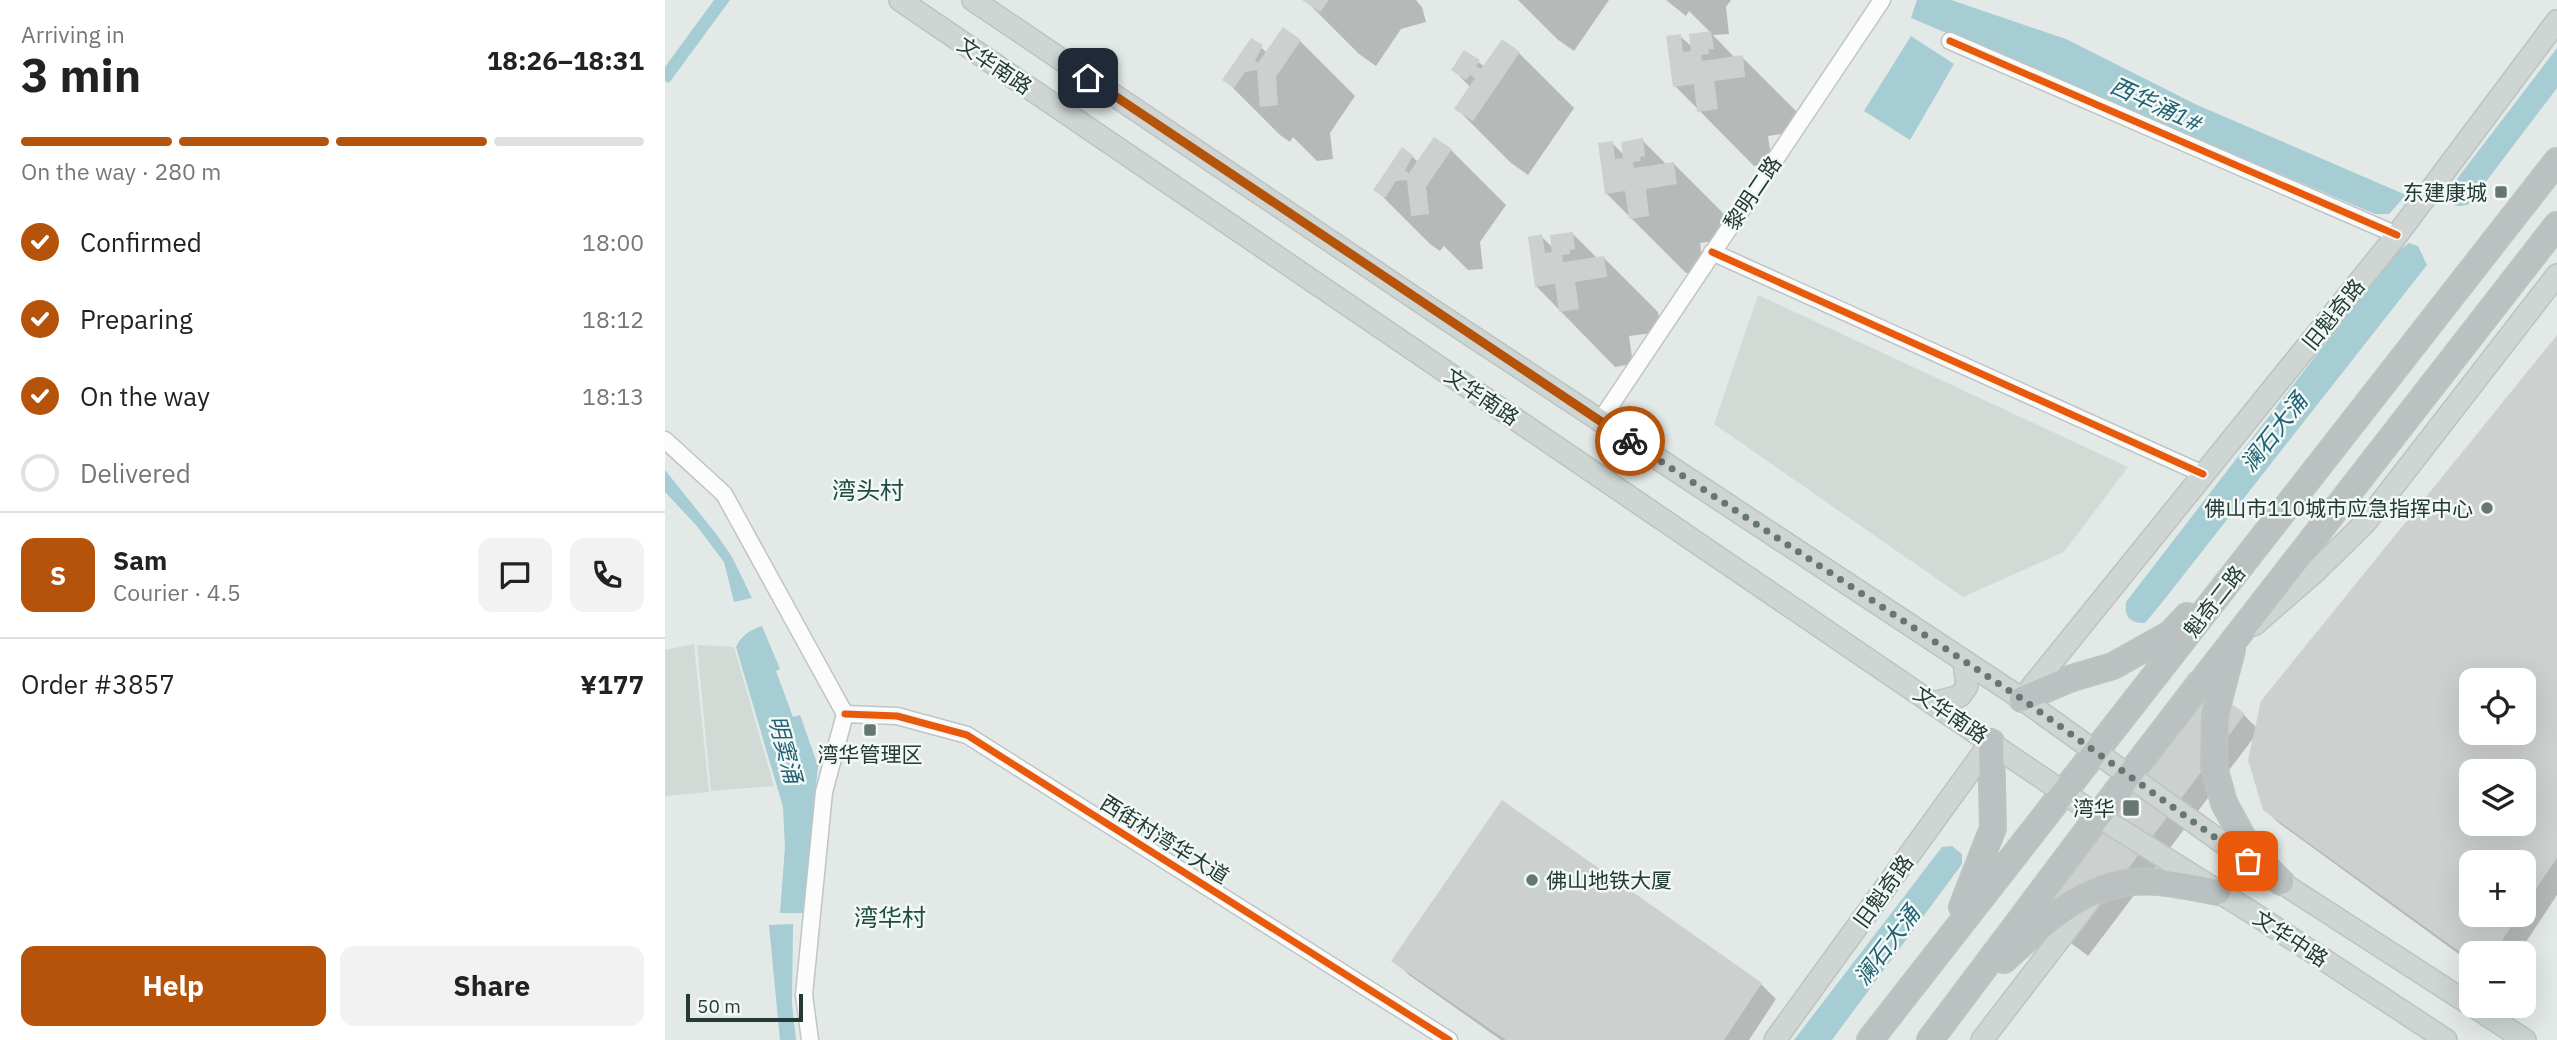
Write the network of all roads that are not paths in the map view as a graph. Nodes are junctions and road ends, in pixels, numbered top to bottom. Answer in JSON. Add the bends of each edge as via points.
{"nodes":[{"id":1,"x":900,"y":0,"type":"edge"},
{"id":2,"x":973,"y":0,"type":"edge"},
{"id":3,"x":1882,"y":0,"type":"edge"},
{"id":4,"x":2557,"y":21,"type":"edge"},
{"id":5,"x":1950,"y":41,"type":"dead end"},
{"id":6,"x":2557,"y":161,"type":"edge"},
{"id":7,"x":2557,"y":225,"type":"edge"},
{"id":8,"x":2397,"y":234,"type":"junction"},
{"id":9,"x":1713,"y":252,"type":"junction"},
{"id":10,"x":2557,"y":275,"type":"edge"},
{"id":11,"x":1600,"y":421,"type":"junction"},
{"id":12,"x":665,"y":440,"type":"edge"},
{"id":13,"x":2203,"y":474,"type":"junction"},
{"id":14,"x":2259,"y":544,"type":"junction"},
{"id":15,"x":2234,"y":643,"type":"joint"},
{"id":16,"x":1964,"y":661,"type":"junction"},
{"id":17,"x":2022,"y":699,"type":"junction"},
{"id":18,"x":1933,"y":703,"type":"junction"},
{"id":19,"x":845,"y":714,"type":"junction"},
{"id":20,"x":1991,"y":742,"type":"junction"},
{"id":21,"x":2096,"y":750,"type":"junction"},
{"id":22,"x":2130,"y":774,"type":"junction"},
{"id":23,"x":2064,"y":791,"type":"junction"},
{"id":24,"x":2098,"y":816,"type":"junction"},
{"id":25,"x":2281,"y":882,"type":"junction"},
{"id":26,"x":2218,"y":892,"type":"junction"},
{"id":27,"x":2095,"y":893,"type":"junction"},
{"id":28,"x":1951,"y":935,"type":"junction"},
{"id":29,"x":2459,"y":998,"type":"edge"},
{"id":30,"x":1947,"y":1017,"type":"junction"},
{"id":31,"x":2491,"y":1018,"type":"edge"},
{"id":32,"x":810,"y":1040,"type":"edge"},
{"id":33,"x":1449,"y":1040,"type":"edge"},
{"id":34,"x":1775,"y":1040,"type":"edge"},
{"id":35,"x":1870,"y":1040,"type":"edge"},
{"id":36,"x":1930,"y":1040,"type":"edge"},
{"id":37,"x":1982,"y":1040,"type":"edge"},
{"id":38,"x":2446,"y":1040,"type":"edge"},
{"id":39,"x":2525,"y":1040,"type":"edge"}],
"edges":[{"from":1,"to":18,"type":"main road","name":"文华南路"},
{"from":2,"to":11,"type":"main road","name":"文华南路"},
{"from":3,"to":9,"type":"street","name":"黎明二路"},
{"from":4,"to":8,"type":"main road","name":"旧魁奇路"},
{"from":5,"to":8,"type":"street"},
{"from":6,"to":14,"type":"highway","name":"魁奇二路"},
{"from":7,"to":22,"type":"highway","name":"魁奇二路"},
{"from":8,"to":13,"type":"main road","name":"旧魁奇路"},
{"from":9,"to":11,"type":"street","name":"黎明二路"},
{"from":9,"to":13,"type":"street"},
{"from":10,"to":15,"type":"main road","via":[[2365,523]]},
{"from":11,"to":16,"type":"main road","name":"文华南路"},
{"from":12,"to":19,"type":"street","via":[[724,494]]},
{"from":13,"to":17,"type":"main road","name":"旧魁奇路"},
{"from":14,"to":17,"type":"highway","via":[[2170,634],[2113,666]]},
{"from":14,"to":21,"type":"highway","name":"魁奇二路"},
{"from":15,"to":25,"type":"highway","via":[[2215,715],[2214,767],[2224,803],[2251,850]]},
{"from":16,"to":17,"type":"main road","name":"文华南路"},
{"from":16,"to":18,"type":"main road","via":[[1967,686],[1960,696]]},
{"from":17,"to":21,"type":"main road","name":"文华南路"},
{"from":18,"to":20,"type":"main road","name":"文华南路"},
{"from":19,"to":32,"type":"street","via":[[824,792],[804,995]]},
{"from":19,"to":33,"type":"street","name":"西街村湾华大道","via":[[897,716],[967,735]]},
{"from":20,"to":23,"type":"main road","name":"文华南路"},
{"from":20,"to":28,"type":"highway","via":[[1993,828]]},
{"from":20,"to":34,"type":"main road","name":"旧魁奇路"},
{"from":21,"to":22,"type":"main road","name":"文华中路"},
{"from":21,"to":23,"type":"highway","name":"魁奇二路"},
{"from":22,"to":24,"type":"highway","name":"魁奇二路"},
{"from":22,"to":25,"type":"main road","name":"文华中路"},
{"from":23,"to":24,"type":"main road","name":"文华中路"},
{"from":23,"to":28,"type":"highway","name":"魁奇二路"},
{"from":24,"to":26,"type":"main road","name":"文华中路"},
{"from":24,"to":30,"type":"highway","name":"魁奇二路"},
{"from":25,"to":29,"type":"main road","name":"文华中路"},
{"from":26,"to":27,"type":"highway","via":[[2165,883],[2126,883]]},
{"from":26,"to":38,"type":"main road","name":"文华中路"},
{"from":27,"to":30,"type":"highway","via":[[2052,915]]},
{"from":27,"to":37,"type":"main road"},
{"from":28,"to":35,"type":"highway","name":"魁奇二路"},
{"from":30,"to":36,"type":"highway","name":"魁奇二路"},
{"from":31,"to":39,"type":"main road","name":"文华中路"}]}
